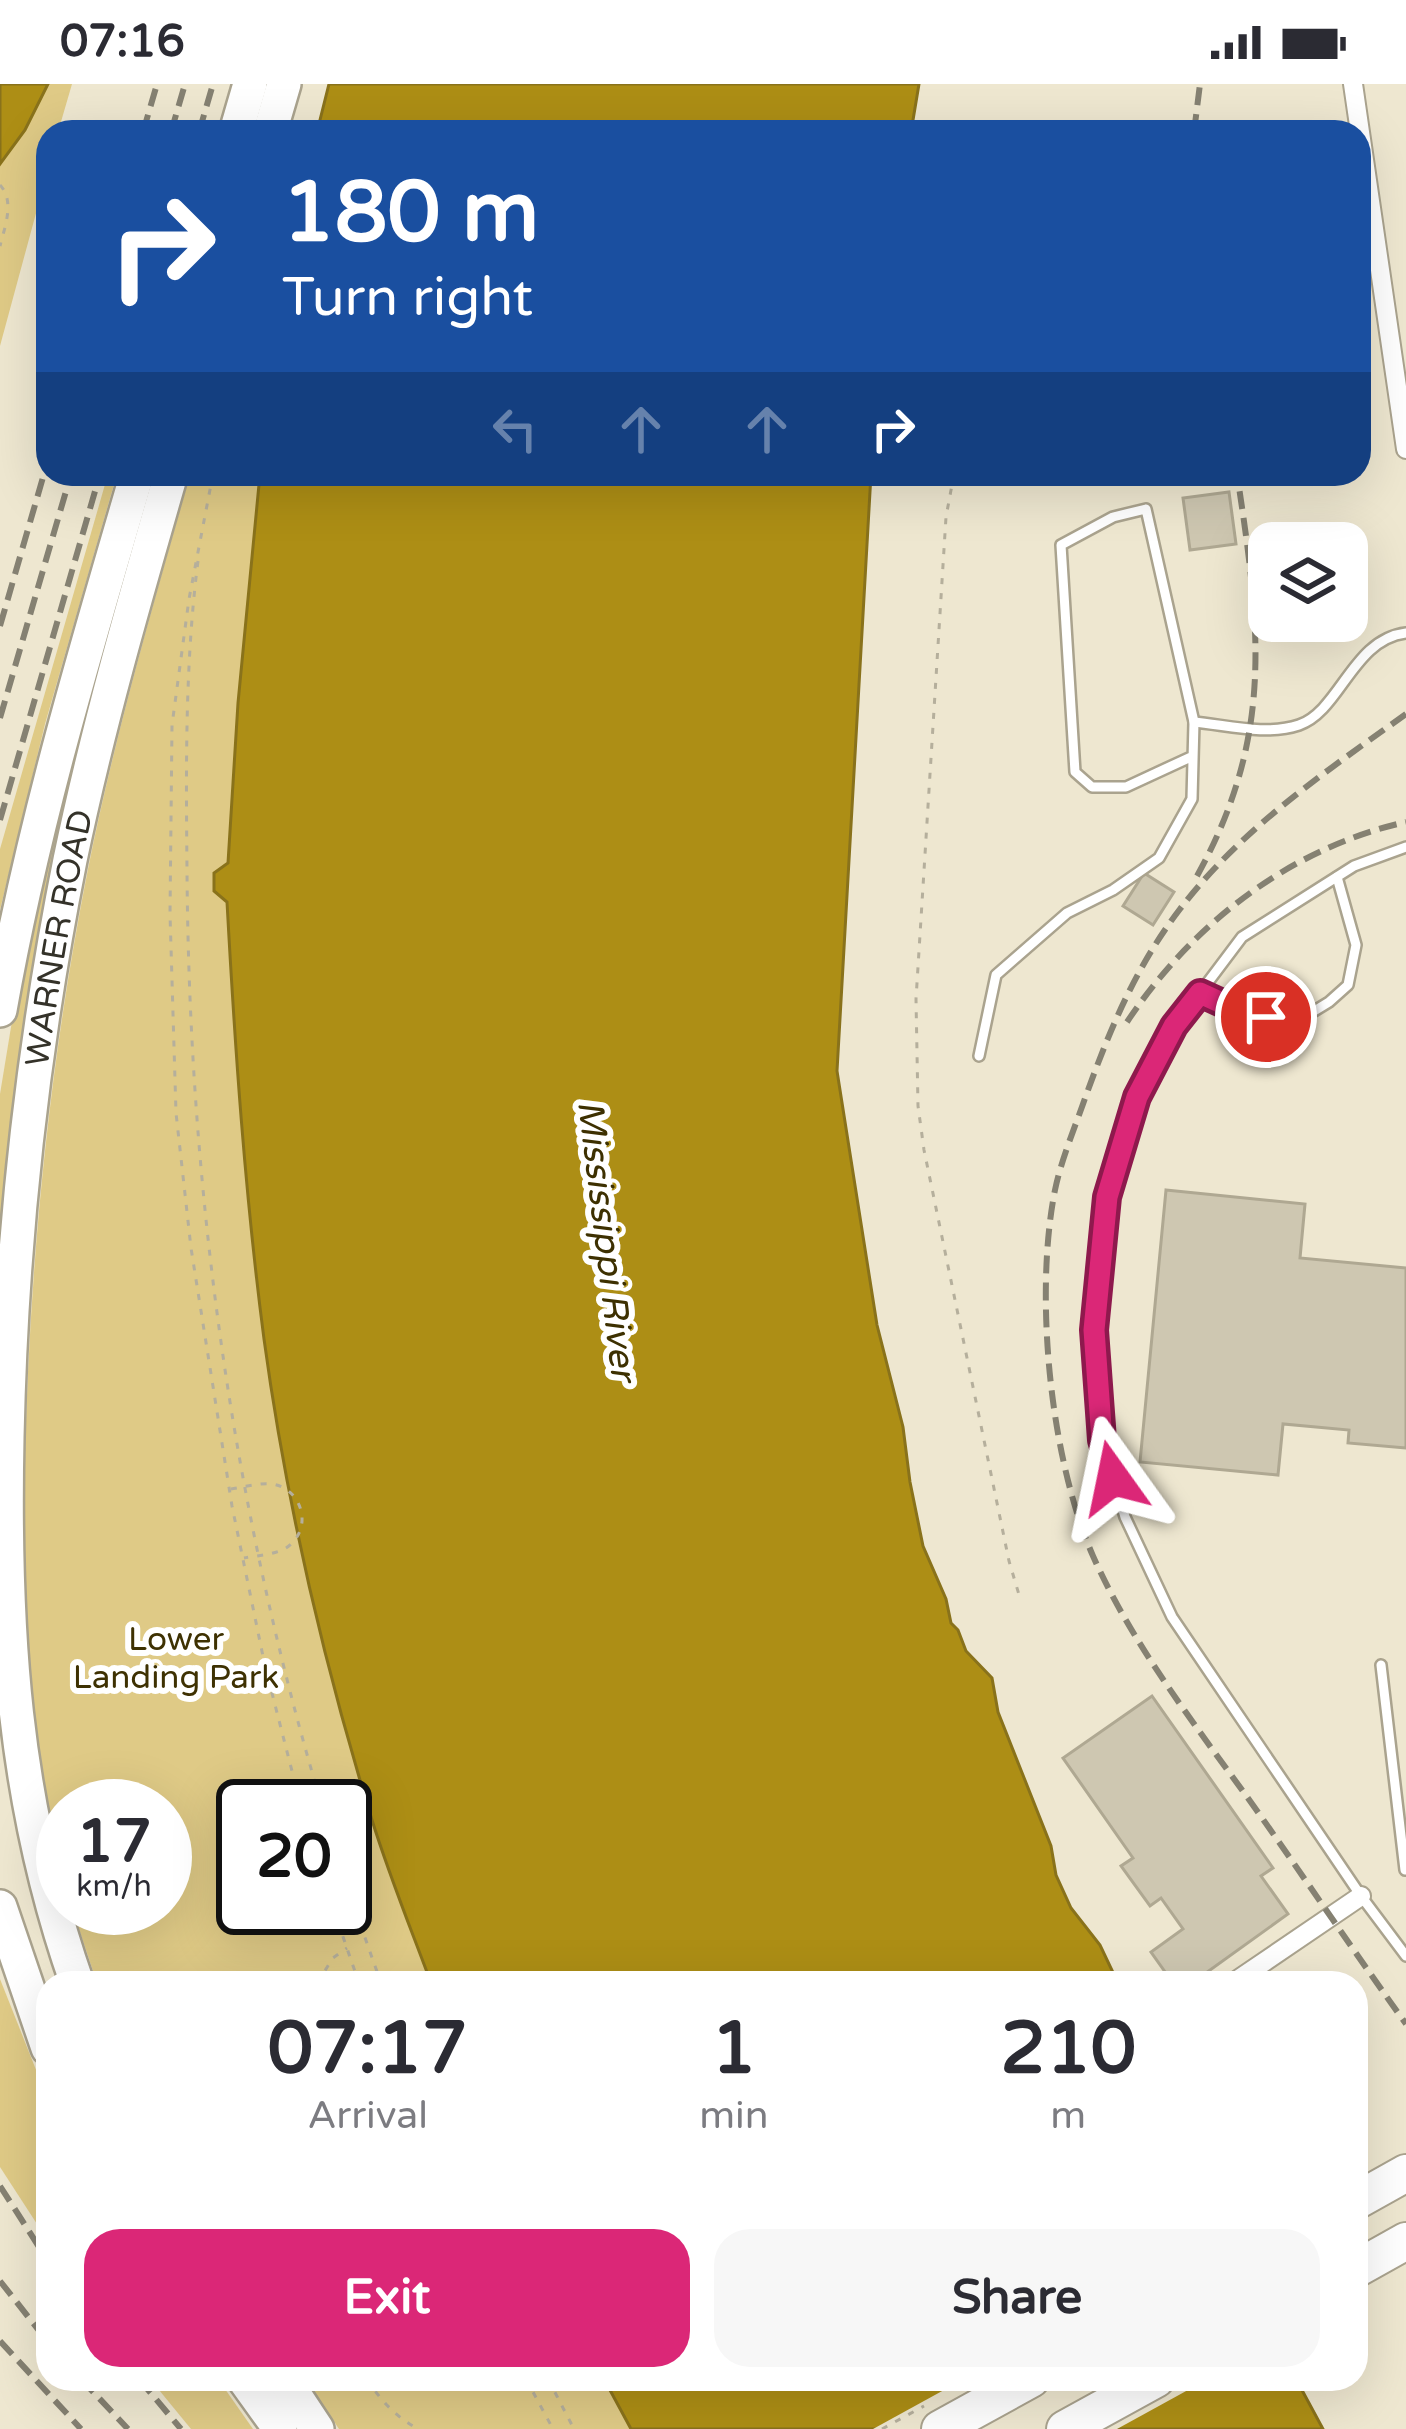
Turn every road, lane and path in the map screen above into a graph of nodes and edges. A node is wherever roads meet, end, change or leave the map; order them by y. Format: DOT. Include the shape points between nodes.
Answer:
graph roads {
  1 [pos="250,84"];
  2 [pos="284,84"];
  3 [pos="1353,84"];
  4 [pos="240,120"];
  5 [pos="274,120"];
  6 [pos="1358,120"];
  7 [pos="0,185"];
  8 [pos="1371,208"];
  9 [pos="0,246"];
  10 [pos="1406,449"];
  11 [pos="134,486"];
  12 [pos="168,486"];
  13 [pos="211,486"];
  14 [pos="952,486"];
  15 [pos="203,524"];
  16 [pos="1406,633"];
  17 [pos="1193,722"];
  18 [pos="1193,756"];
  19 [pos="1406,848"];
  20 [pos="1337,877"];
  21 [pos="1200,993"];
  22 [pos="0,1010"];
  23 [pos="979,1056"];
  24 [pos="246,1487"];
  25 [pos="230,1490"];
  26 [pos="258,1555"];
  27 [pos="242,1558"];
  28 [pos="1021,1598"];
  29 [pos="1382,1665"];
  30 [pos="294,1779"];
  31 [pos="314,1779"];
  32 [pos="1405,1870"];
  33 [pos="1361,1896"];
  34 [pos="0,1907"];
  35 [pos="342,1935"];
  36 [pos="364,1935"];
  37 [pos="347,1948"];
  38 [pos="1406,1956"];
  39 [pos="73,1971"];
  40 [pos="325,1971"];
  41 [pos="355,1971"];
  42 [pos="376,1971"];
  43 [pos="1251,1971"];
  44 [pos="36,2013"];
  45 [pos="1406,2173"];
  46 [pos="1368,2194"];
  47 [pos="1406,2241"];
  48 [pos="1368,2262"];
  49 [pos="253,2391"];
  50 [pos="292,2391"];
  51 [pos="375,2391"];
  52 [pos="532,2391"];
  53 [pos="554,2391"];
  54 [pos="1009,2391"];
  55 [pos="1134,2391"];
  56 [pos="280,2429"];
  57 [pos="317,2429"];
  58 [pos="418,2429"];
  59 [pos="553,2429"];
  60 [pos="574,2429"];
  61 [pos="940,2429"];
  62 [pos="1065,2429"];
  1 -- 4 [label="highway"];
  2 -- 5 [label="highway"];
  3 -- 6 [label="street"];
  7 -- 9 [label="path" via="8,204"];
  8 -- 10 [label="street"];
  11 -- 22 [label="highway, WARNER ROAD" via="55,759"];
  12 -- 39 [label="highway, WARNER ROAD" via="70,862 33,1088 12,1299 6,1535 14,1709 31,1821"];
  13 -- 15 [label="path"];
  14 -- 28 [label="path" via="916,999 918,1106"];
  15 -- 24 [label="path" via="188,692 190,1026 211,1264"];
  15 -- 25 [label="path" via="172,725 171,1025 184,1200"];
  16 -- 17 [label="lane" via="1372,650 1297,726"];
  17 -- 18 [label="lane"];
  17 -- 18 [label="lane" via="1146,509 1061,545 1075,772 1092,787 1126,787"];
  18 -- 23 [label="lane" via="1192,799 1160,858 1067,913 996,975"];
  19 -- 20 [label="lane"];
  20 -- 21 [label="lane" via="1242,937"];
  20 -- 21 [label="lane" via="1356,945 1348,985 1329,1002 1311,1013 1250,1016"];
  21 -- 33 [label="lane" via="1137,1097 1107,1197 1094,1330 1102,1440 1125,1517 1172,1617"];
  24 -- 25 [label="path"];
  24 -- 26 [label="path"];
  24 -- 26 [label="path" via="285,1488 302,1512 295,1540"];
  25 -- 27 [label="path"];
  26 -- 27 [label="path"];
  26 -- 31 [label="path"];
  27 -- 30 [label="path"];
  29 -- 32 [label="lane"];
  33 -- 38 [label="lane"];
  33 -- 43 [label="street"];
  34 -- 44 [label="highway"];
  35 -- 37 [label="path"];
  36 -- 42 [label="path"];
  37 -- 40 [label="path"];
  37 -- 41 [label="path"];
  45 -- 46 [label="highway"];
  47 -- 48 [label="highway"];
  49 -- 56 [label="highway"];
  50 -- 57 [label="highway"];
  51 -- 58 [label="path"];
  52 -- 59 [label="path"];
  53 -- 60 [label="path"];
  54 -- 61 [label="highway"];
  55 -- 62 [label="highway"];
}
